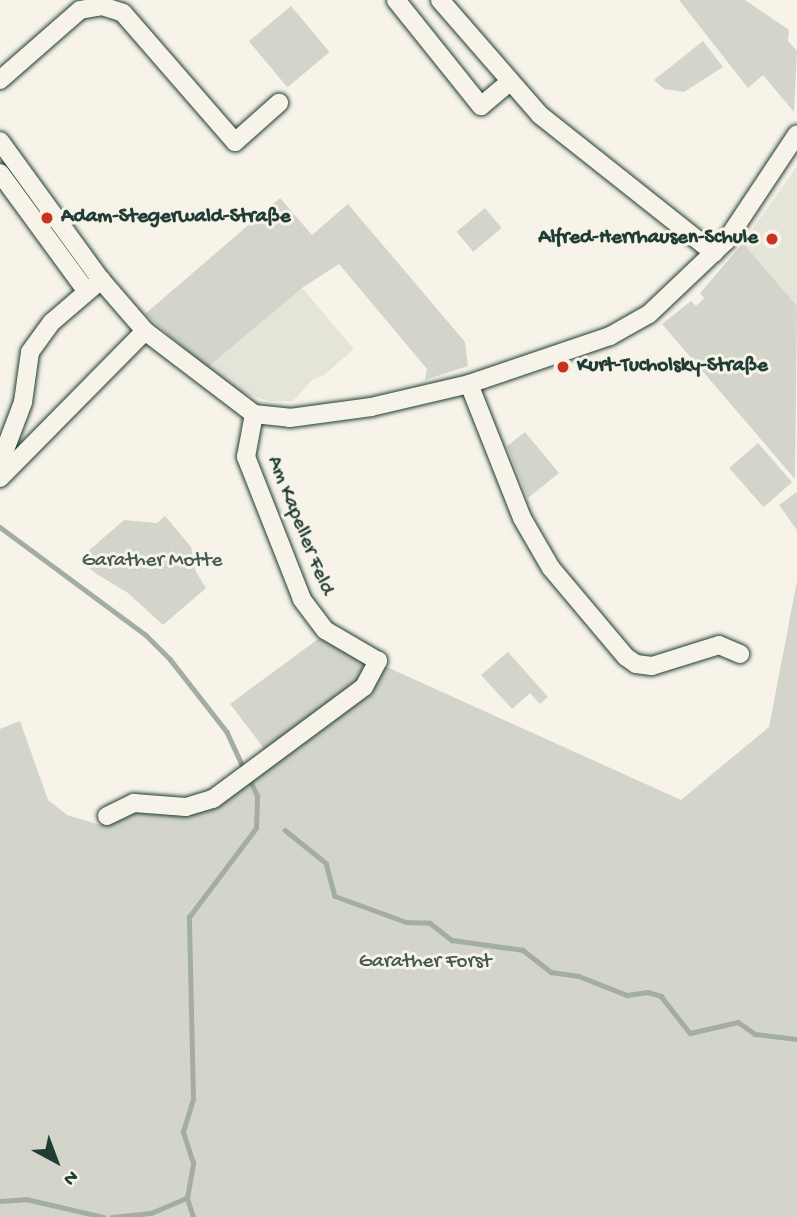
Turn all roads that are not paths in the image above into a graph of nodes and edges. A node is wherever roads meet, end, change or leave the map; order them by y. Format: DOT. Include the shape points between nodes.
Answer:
graph roads {
  1 [pos="396,0"];
  2 [pos="440,0"];
  3 [pos="0,80"];
  4 [pos="508,83"];
  5 [pos="279,103"];
  6 [pos="797,134"];
  7 [pos="0,141"];
  8 [pos="0,173"];
  9 [pos="714,253"];
  10 [pos="93,284"];
  11 [pos="145,331"];
  12 [pos="469,384"];
  13 [pos="254,414"];
  14 [pos="0,463"];
  15 [pos="0,478"];
  16 [pos="740,654"];
  17 [pos="107,816"];
  1 -- 4 [label="street" via="481,106"];
  2 -- 4 [label="street"];
  3 -- 5 [label="street" via="80,10 102,6 123,13 235,142"];
  4 -- 9 [label="street" via="540,114"];
  6 -- 9 [label="street"];
  7 -- 10 [label="street"];
  8 -- 10 [label="street"];
  9 -- 12 [label="street" via="660,307 610,336"];
  10 -- 11 [label="street"];
  10 -- 14 [label="street" via="52,322 30,352 23,402"];
  11 -- 13 [label="street"];
  11 -- 15 [label="street"];
  12 -- 13 [label="street" via="323,416"];
  12 -- 16 [label="street" via="522,518 551,568 626,657 652,666 719,645"];
  13 -- 17 [label="street, Am Kapeller Feld" via="246,457 302,599 325,629 378,661 364,687 241,781 198,806 134,803"];
}
